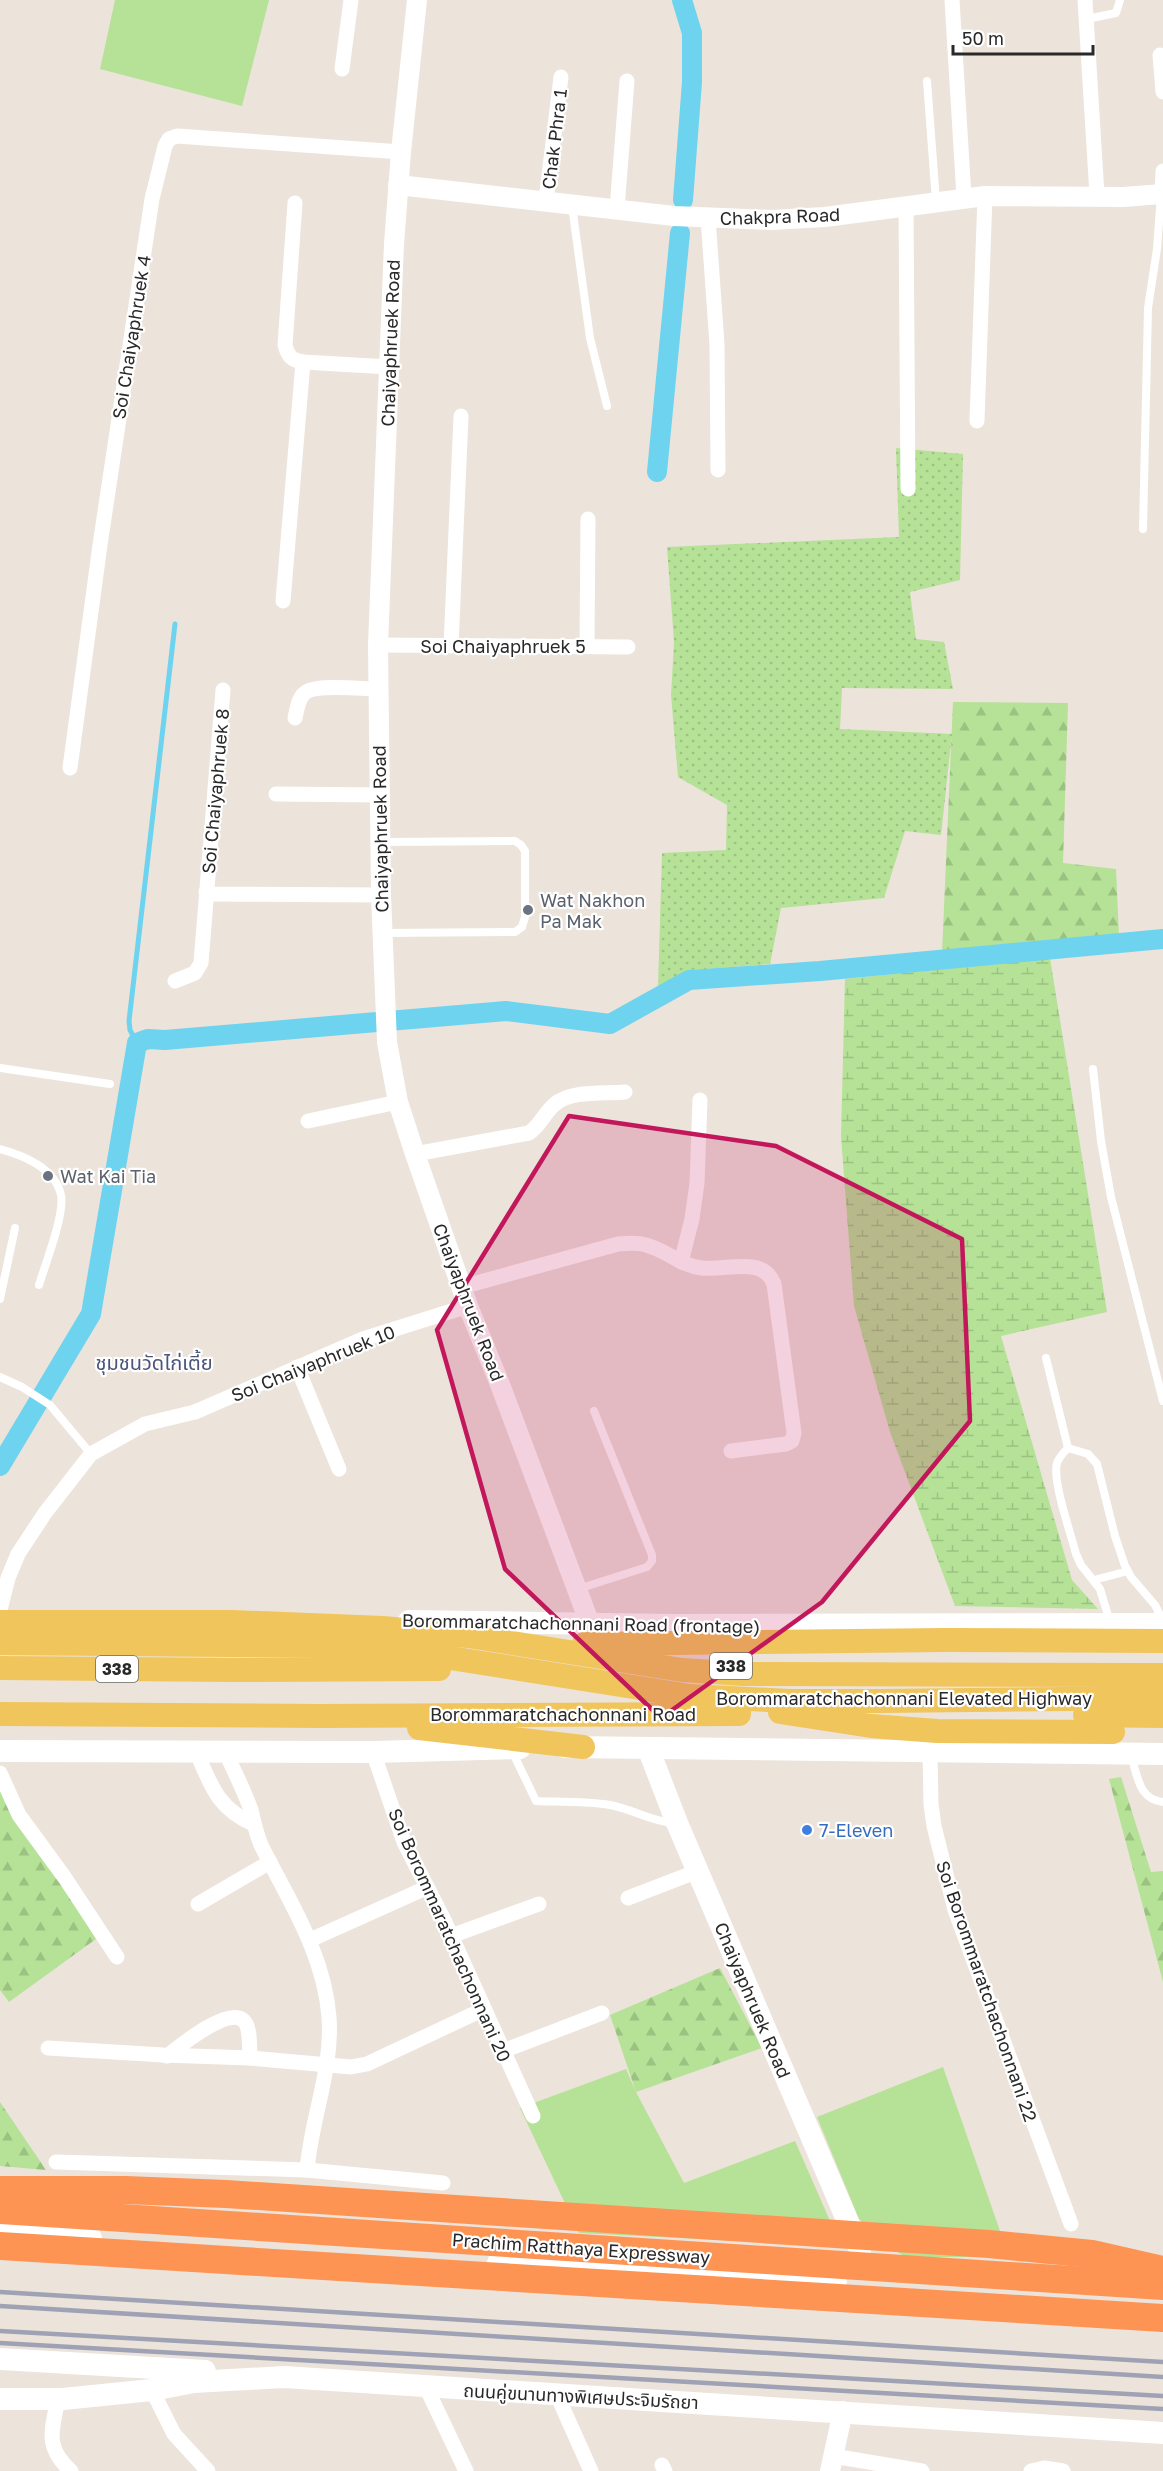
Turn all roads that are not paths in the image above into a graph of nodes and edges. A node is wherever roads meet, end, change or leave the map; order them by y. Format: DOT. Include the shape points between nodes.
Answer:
graph roads {
  1 [pos="351,0"];
  2 [pos="417,0"];
  3 [pos="952,0"];
  4 [pos="1085,0"];
  5 [pos="1120,0"];
  6 [pos="1087,19"];
  7 [pos="1160,55"];
  8 [pos="342,69"];
  9 [pos="561,77"];
  10 [pos="627,81"];
  11 [pos="927,81"];
  12 [pos="1163,92"];
  13 [pos="400,152"];
  14 [pos="1163,171"];
  15 [pos="398,185"];
  16 [pos="1162,194"];
  17 [pos="1097,195"];
  18 [pos="985,196"];
  19 [pos="964,197"];
  20 [pos="546,200"];
  21 [pos="936,201"];
  22 [pos="295,203"];
  23 [pos="572,203"];
  24 [pos="906,207"];
  25 [pos="617,209"];
  26 [pos="708,218"];
  27 [pos="303,362"];
  28 [pos="389,367"];
  29 [pos="607,406"];
  30 [pos="461,416"];
  31 [pos="976,421"];
  32 [pos="718,470"];
  33 [pos="908,489"];
  34 [pos="588,519"];
  35 [pos="1143,529"];
  36 [pos="283,601"];
  37 [pos="378,645"];
  38 [pos="451,646"];
  39 [pos="587,646"];
  40 [pos="628,647"];
  41 [pos="377,689"];
  42 [pos="223,690"];
  43 [pos="295,718"];
  44 [pos="70,768"];
  45 [pos="276,794"];
  46 [pos="379,795"];
  47 [pos="380,842"];
  48 [pos="206,892"];
  49 [pos="381,895"];
  50 [pos="382,933"];
  51 [pos="175,981"];
  52 [pos="0,1068"];
  53 [pos="1093,1069"];
  54 [pos="110,1084"];
  55 [pos="625,1092"];
  56 [pos="700,1100"];
  57 [pos="398,1102"];
  58 [pos="308,1121"];
  59 [pos="0,1149"];
  60 [pos="415,1154"];
  61 [pos="15,1228"];
  62 [pos="681,1262"];
  63 [pos="39,1286"];
  64 [pos="465,1296"];
  65 [pos="0,1299"];
  66 [pos="1046,1358"];
  67 [pos="297,1366"];
  68 [pos="0,1377"];
  69 [pos="1163,1401"];
  70 [pos="594,1410"];
  71 [pos="1068,1448"];
  72 [pos="731,1451"];
  73 [pos="91,1454"];
  74 [pos="339,1469"];
  75 [pos="1128,1571"];
  76 [pos="1094,1580"];
  77 [pos="577,1590"];
  78 [pos="0,1611"];
  79 [pos="412,1621"];
  80 [pos="1163,1622"];
  81 [pos="0,1623"];
  82 [pos="590,1624"];
  83 [pos="1110,1624"];
  84 [pos="1163,1641"];
  85 [pos="0,1643"];
  86 [pos="527,1644"];
  87 [pos="1163,1663"];
  88 [pos="0,1668"];
  89 [pos="300,1670"];
  90 [pos="1163,1676"];
  91 [pos="690,1696"];
  92 [pos="1163,1698"];
  93 [pos="0,1713"];
  94 [pos="320,1716"];
  95 [pos="1163,1716"];
  96 [pos="1163,1732"];
  97 [pos="583,1747"];
  98 [pos="511,1748"];
  99 [pos="648,1748"];
  100 [pos="0,1751"];
  101 [pos="196,1751"];
  102 [pos="225,1751"];
  103 [pos="373,1752"];
  104 [pos="930,1752"];
  105 [pos="1131,1754"];
  106 [pos="1163,1754"];
  107 [pos="0,1773"];
  108 [pos="1163,1802"];
  109 [pos="677,1823"];
  110 [pos="253,1824"];
  111 [pos="270,1862"];
  112 [pos="698,1870"];
  113 [pos="426,1888"];
  114 [pos="628,1898"];
  115 [pos="198,1904"];
  116 [pos="539,1904"];
  117 [pos="451,1936"];
  118 [pos="310,1940"];
  119 [pos="117,1957"];
  120 [pos="484,2009"];
  121 [pos="602,2013"];
  122 [pos="48,2048"];
  123 [pos="503,2051"];
  124 [pos="167,2056"];
  125 [pos="250,2058"];
  126 [pos="326,2066"];
  127 [pos="533,2116"];
  128 [pos="56,2162"];
  129 [pos="307,2170"];
  130 [pos="443,2183"];
  131 [pos="0,2190"];
  132 [pos="0,2197"];
  133 [pos="0,2209"];
  134 [pos="1071,2224"];
  135 [pos="0,2230"];
  136 [pos="149,2231"];
  137 [pos="0,2246"];
  138 [pos="860,2250"];
  139 [pos="890,2265"];
  140 [pos="1163,2268"];
  141 [pos="836,2276"];
  142 [pos="1163,2286"];
  143 [pos="1163,2318"];
  144 [pos="0,2359"];
  145 [pos="0,2373"];
  146 [pos="284,2377"];
  147 [pos="194,2382"];
  148 [pos="426,2387"];
  149 [pos="152,2390"];
  150 [pos="557,2395"];
  151 [pos="0,2399"];
  152 [pos="58,2399"];
  153 [pos="843,2411"];
  154 [pos="1163,2433"];
  155 [pos="832,2463"];
  156 [pos="71,2471"];
  157 [pos="208,2471"];
  158 [pos="466,2471"];
  159 [pos="591,2471"];
  160 [pos="922,2471"];
  161 [pos="1031,2471"];
  162 [pos="1063,2471"];
  1 -- 8 [label="street"];
  2 -- 13 [label="street, Chaiyaphruek Road"];
  3 -- 19 [label="street"];
  4 -- 6 [label="street"];
  5 -- 6 [label="lane" via="1116,13"];
  6 -- 17 [label="street"];
  7 -- 12 [label="street"];
  9 -- 20 [label="street, Chak Phra 1"];
  10 -- 25 [label="street"];
  11 -- 21 [label="lane"];
  13 -- 15 [label="street, Chaiyaphruek Road"];
  13 -- 44 [label="street, Soi Chaiyaphruek 4" via="177,136 165,146 152,199"];
  14 -- 16 [label="street"];
  15 -- 20 [label="street, Chakpra Road"];
  15 -- 28 [label="street, Chaiyaphruek Road"];
  16 -- 17 [label="street, Chakpra Road"];
  16 -- 35 [label="lane" via="1148,308"];
  17 -- 18 [label="street, Chakpra Road"];
  18 -- 19 [label="street, Chakpra Road"];
  18 -- 31 [label="street"];
  19 -- 21 [label="street, Chakpra Road"];
  20 -- 23 [label="street, Chakpra Road"];
  21 -- 24 [label="street, Chakpra Road"];
  22 -- 27 [label="street" via="285,345 288,356"];
  23 -- 25 [label="street, Chakpra Road"];
  23 -- 29 [label="lane" via="590,338"];
  24 -- 26 [label="street, Chakpra Road" via="772,220"];
  24 -- 33 [label="street"];
  25 -- 26 [label="street, Chakpra Road"];
  26 -- 32 [label="street" via="717,344"];
  27 -- 28 [label="street"];
  27 -- 36 [label="street"];
  28 -- 37 [label="street, Chaiyaphruek Road"];
  30 -- 38 [label="street"];
  34 -- 39 [label="street"];
  37 -- 38 [label="street, Soi Chaiyaphruek 5"];
  37 -- 41 [label="street, Chaiyaphruek Road"];
  38 -- 39 [label="street, Soi Chaiyaphruek 5"];
  39 -- 40 [label="street, Soi Chaiyaphruek 5"];
  41 -- 43 [label="street" via="320,688 306,692 300,698"];
  41 -- 46 [label="street, Chaiyaphruek Road"];
  42 -- 48 [label="street, Soi Chaiyaphruek 8"];
  45 -- 46 [label="street"];
  46 -- 47 [label="street, Chaiyaphruek Road"];
  47 -- 49 [label="street, Chaiyaphruek Road"];
  47 -- 50 [label="lane" via="515,841 525,851 525,918 515,933"];
  48 -- 49 [label="street, Soi Chaiyaphruek 8"];
  48 -- 51 [label="street, Soi Chaiyaphruek 8" via="201,963 195,973"];
  49 -- 50 [label="street, Chaiyaphruek Road"];
  50 -- 57 [label="street, Chaiyaphruek Road" via="387,1042"];
  52 -- 54 [label="lane"];
  53 -- 69 [label="lane" via="1111,1197"];
  55 -- 60 [label="street" via="569,1097 556,1103 529,1133"];
  56 -- 62 [label="street" via="698,1183"];
  57 -- 58 [label="street"];
  57 -- 60 [label="street, Chaiyaphruek Road"];
  59 -- 63 [label="lane" via="38,1164 54,1179 61,1195 59,1218"];
  60 -- 64 [label="street, Chaiyaphruek Road"];
  61 -- 65 [label="lane"];
  62 -- 64 [label="street, Soi Chaiyaphruek 10" via="647,1245 618,1244"];
  62 -- 72 [label="street, Soi Chaiyaphruek 10" via="704,1269 757,1268 770,1275 774,1284 792,1441"];
  64 -- 67 [label="street, Soi Chaiyaphruek 10"];
  64 -- 77 [label="street, Chaiyaphruek Road"];
  66 -- 71 [label="lane"];
  67 -- 73 [label="street, Soi Chaiyaphruek 10" via="195,1412 145,1424"];
  67 -- 74 [label="street"];
  68 -- 73 [label="lane" via="50,1405"];
  70 -- 77 [label="lane" via="652,1561 647,1567"];
  71 -- 75 [label="lane" via="1088,1454 1097,1464"];
  71 -- 76 [label="lane" via="1058,1462 1058,1486 1076,1554"];
  73 -- 78 [label="street" via="18,1554"];
  75 -- 76 [label="lane"];
  75 -- 80 [label="lane" via="1155,1605"];
  76 -- 83 [label="lane"];
  77 -- 82 [label="street, Chaiyaphruek Road"];
  78 -- 79 [label="main road, Borommaratchachonnani Road (frontage)"];
  79 -- 82 [label="main road, Borommaratchachonnani Road (frontage)"];
  79 -- 89 [label="main road"];
  80 -- 83 [label="main road, Borommaratchachonnani Road (frontage)"];
  81 -- 86 [label="main road, Borommaratchachonnani Elevated Highway" via="328,1624"];
  82 -- 83 [label="main road, Borommaratchachonnani Road (frontage)"];
  84 -- 86 [label="main road"];
  85 -- 91 [label="main road, Borommaratchachonnani Elevated Highway" via="376,1649 486,1662"];
  86 -- 90 [label="main road, Borommaratchachonnani Elevated Highway" via="682,1670 744,1674"];
  87 -- 89 [label="main road, 338"];
  88 -- 89 [label="main road, 338"];
  91 -- 92 [label="main road, Borommaratchachonnani Elevated Highway" via="789,1701"];
  91 -- 96 [label="main road" via="871,1726 938,1731"];
  93 -- 94 [label="main road, Borommaratchachonnani Road"];
  94 -- 95 [label="main road, Borommaratchachonnani Road"];
  94 -- 97 [label="main road"];
  97 -- 98 [label="main road"];
  97 -- 99 [label="main road"];
  98 -- 103 [label="main road"];
  98 -- 109 [label="lane" via="536,1801 608,1805 653,1820"];
  99 -- 104 [label="main road"];
  99 -- 109 [label="main road, Chaiyaphruek Road"];
  100 -- 101 [label="main road"];
  101 -- 102 [label="main road"];
  101 -- 110 [label="street" via="217,1797 230,1811"];
  102 -- 103 [label="main road"];
  102 -- 110 [label="street"];
  103 -- 113 [label="street, Soi Borommaratchachonnani 20" via="404,1842"];
  104 -- 105 [label="main road"];
  104 -- 134 [label="street, Soi Borommaratchachonnani 22" via="934,1826 955,1910"];
  105 -- 106 [label="main road"];
  105 -- 108 [label="lane" via="1144,1794"];
  107 -- 119 [label="street" via="19,1815"];
  109 -- 112 [label="main road, Chaiyaphruek Road"];
  110 -- 111 [label="street"];
  111 -- 115 [label="street"];
  111 -- 118 [label="street"];
  112 -- 114 [label="street"];
  112 -- 138 [label="main road, Chaiyaphruek Road"];
  113 -- 117 [label="street, Soi Borommaratchachonnani 20"];
  113 -- 118 [label="street"];
  116 -- 117 [label="street"];
  117 -- 120 [label="street, Soi Borommaratchachonnani 20"];
  118 -- 126 [label="street" via="323,1980 329,2017"];
  120 -- 123 [label="street, Soi Borommaratchachonnani 20"];
  120 -- 126 [label="street" via="367,2064"];
  121 -- 123 [label="street"];
  122 -- 124 [label="street"];
  123 -- 127 [label="street, Soi Borommaratchachonnani 20"];
  124 -- 125 [label="street"];
  124 -- 125 [label="street" via="202,2030 234,2017 247,2023"];
  125 -- 126 [label="street"];
  126 -- 129 [label="street"];
  128 -- 129 [label="street"];
  129 -- 130 [label="street"];
  131 -- 140 [label="highway" via="226,2194 965,2242 1092,2254"];
  132 -- 136 [label="main road"];
  133 -- 136 [label="main road"];
  133 -- 142 [label="highway, Prachim Ratthaya Expressway"];
  135 -- 141 [label="main road" via="148,2243"];
  136 -- 141 [label="main road" via="796,2266"];
  137 -- 143 [label="highway, Prachim Ratthaya Expressway"];
  138 -- 139 [label="main road" via="877,2253"];
  138 -- 141 [label="main road" via="845,2257"];
  139 -- 140 [label="main road" via="1066,2273"];
  139 -- 141 [label="main road" via="890,2292 868,2307 843,2298"];
  144 -- 146 [label="main road"];
  145 -- 147 [label="main road"];
  146 -- 147 [label="main road, ถนนคู่ขนานทางพิเศษประจิมรัถยา"];
  146 -- 148 [label="main road, ถนนคู่ขนานทางพิเศษประจิมรัถยา"];
  147 -- 149 [label="main road, ถนนคู่ขนานทางพิเศษประจิมรัถยา"];
  148 -- 150 [label="main road, ถนนคู่ขนานทางพิเศษประจิมรัถยา"];
  148 -- 158 [label="street"];
  149 -- 152 [label="main road, ถนนคู่ขนานทางพิเศษประจิมรัถยา"];
  149 -- 157 [label="street" via="174,2434"];
  150 -- 153 [label="main road, ถนนคู่ขนานทางพิเศษประจิมรัถยา"];
  150 -- 159 [label="street"];
  151 -- 152 [label="main road, ถนนคู่ขนานทางพิเศษประจิมรัถยา"];
  152 -- 156 [label="street" via="51,2443 60,2462"];
  153 -- 154 [label="main road, ถนนคู่ขนานทางพิเศษประจิมรัถยา"];
  153 -- 155 [label="street"];
  155 -- 160 [label="street"];
  161 -- 162 [label="street"];
}
